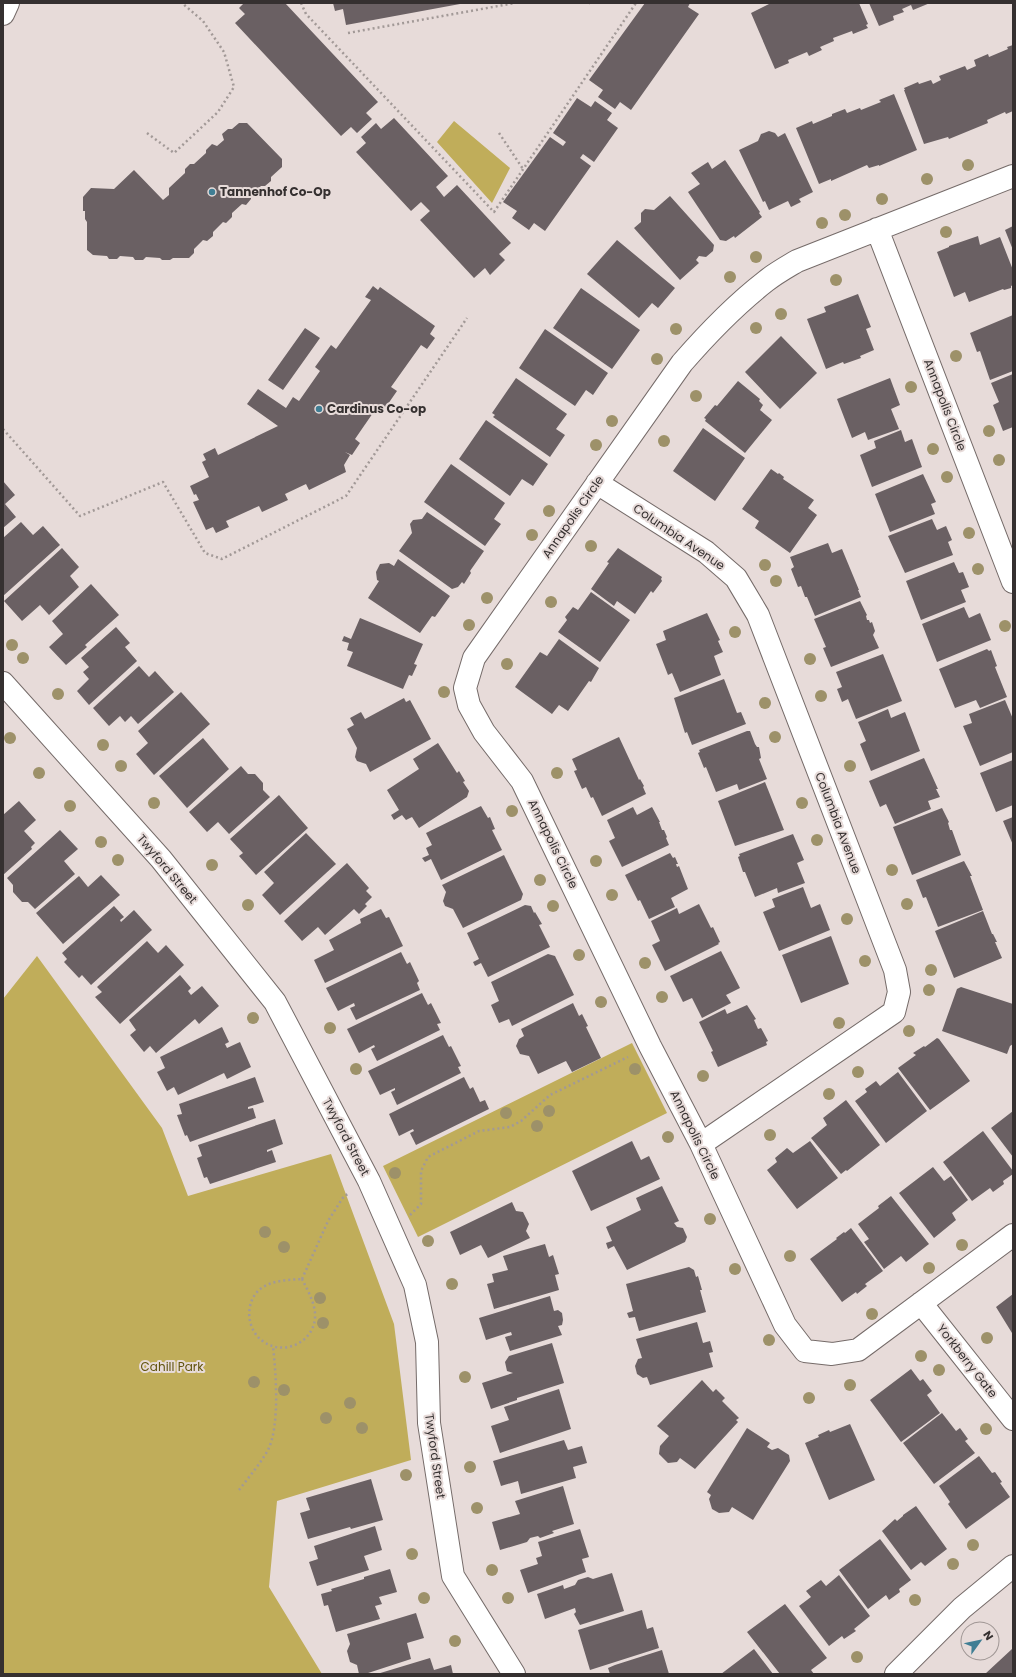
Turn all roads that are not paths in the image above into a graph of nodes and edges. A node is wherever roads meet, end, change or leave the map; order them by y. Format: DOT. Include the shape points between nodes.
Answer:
graph roads {
  1 [pos="8,3"];
  2 [pos="3,14"];
  3 [pos="1013,176"];
  4 [pos="877,229"];
  5 [pos="597,483"];
  6 [pos="1013,582"];
  7 [pos="3,683"];
  8 [pos="701,1144"];
  9 [pos="1013,1235"];
  10 [pos="921,1303"];
  11 [pos="1013,1419"];
  12 [pos="1013,1566"];
  13 [pos="514,1674"];
  14 [pos="896,1674"];
  1 -- 2 [label="street"];
  3 -- 4 [label="street, Annapolis Circle"];
  4 -- 5 [label="street, Annapolis Circle" via="797,261 767,280 728,313 682,363"];
  4 -- 6 [label="street, Annapolis Circle"];
  5 -- 8 [label="street, Annapolis Circle" via="474,658 465,688 469,705 484,732 522,781 650,1046"];
  5 -- 8 [label="street, Columbia Avenue" via="706,552 740,584 764,630 895,970 899,992 894,1012"];
  7 -- 13 [label="street, Twyford Street" via="161,859 275,1002 369,1181 415,1285 427,1342 429,1423 453,1576"];
  8 -- 10 [label="street, Annapolis Circle" via="785,1325 805,1351 832,1354 858,1350"];
  9 -- 10 [label="street, Annapolis Circle"];
  10 -- 11 [label="street, Yorkberry Gate"];
  12 -- 14 [label="street" via="962,1608"];
}
